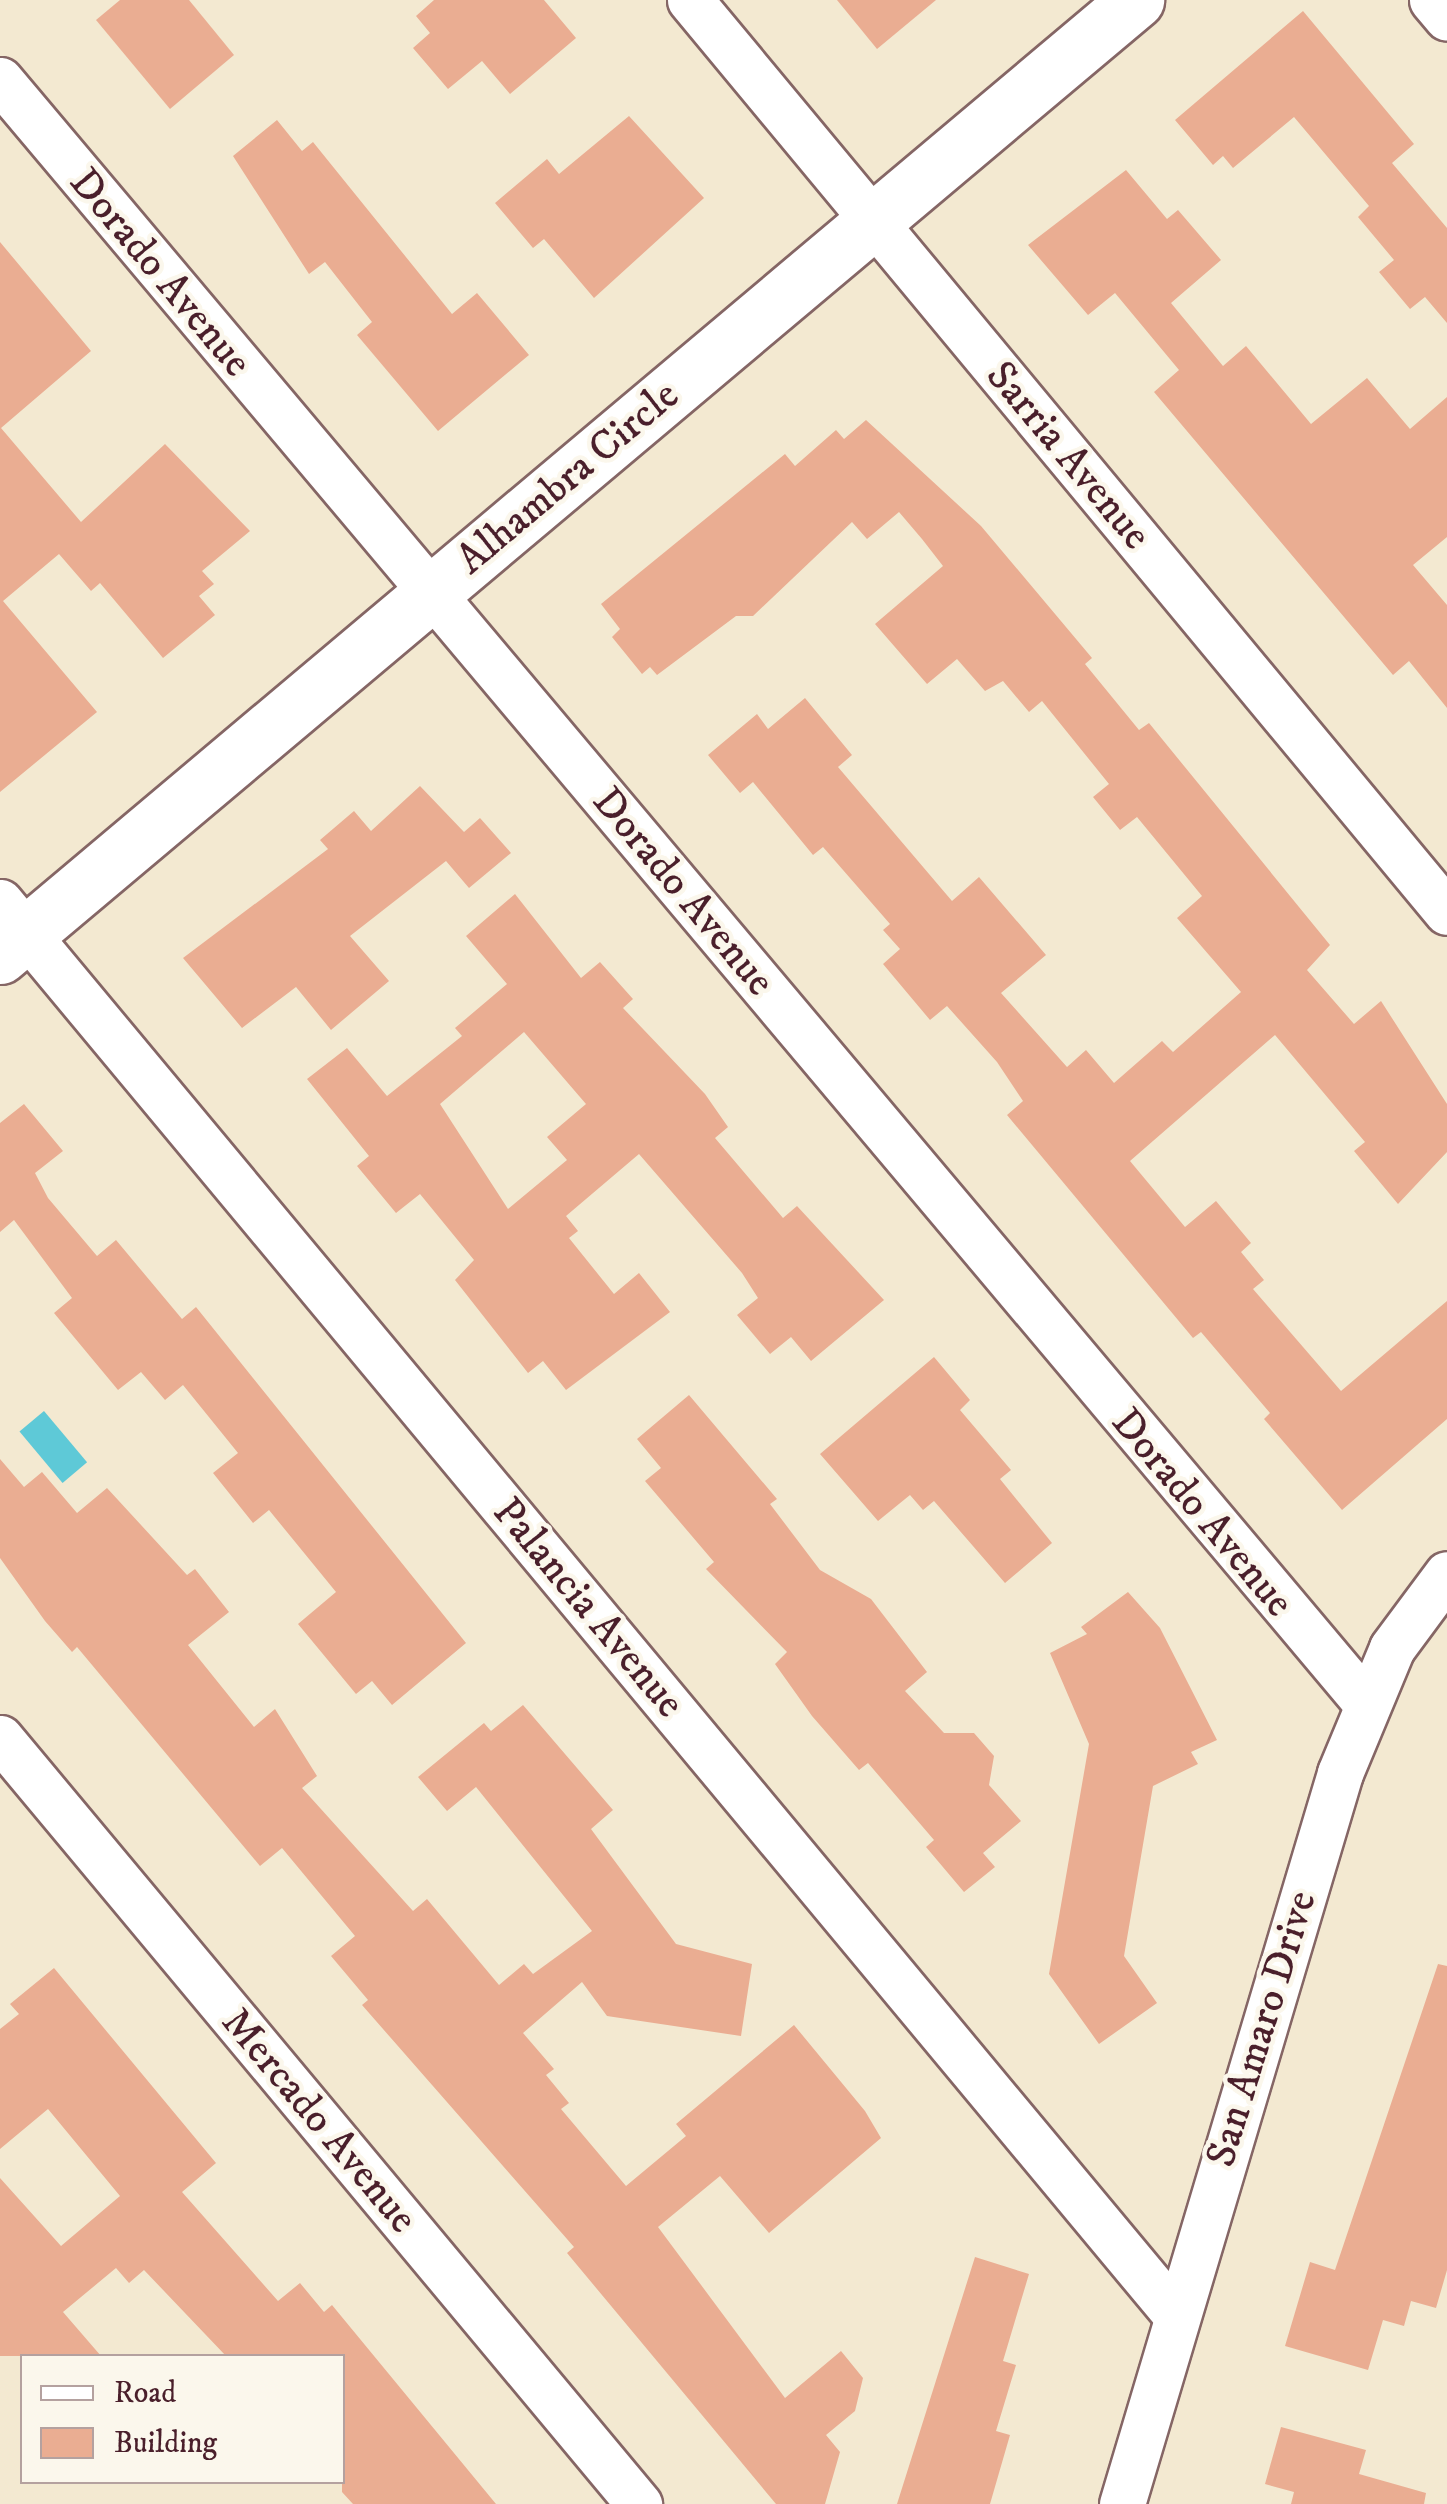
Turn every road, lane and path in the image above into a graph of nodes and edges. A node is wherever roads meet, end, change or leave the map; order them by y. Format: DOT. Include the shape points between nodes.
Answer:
graph roads {
  1 [pos="690,0"];
  2 [pos="1136,0"];
  3 [pos="1432,0"];
  4 [pos="1447,18"];
  5 [pos="0,80"];
  6 [pos="874,221"];
  7 [pos="430,594"];
  8 [pos="1447,912"];
  9 [pos="9,930"];
  10 [pos="1447,1574"];
  11 [pos="1366,1703"];
  12 [pos="0,1738"];
  13 [pos="1176,2315"];
  14 [pos="639,2504"];
  15 [pos="1122,2504"];
  1 -- 6 [label="street, Sarria Avenue"];
  2 -- 6 [label="street, Alhambra Circle"];
  3 -- 4 [label="street"];
  5 -- 7 [label="street, Dorado Avenue"];
  6 -- 7 [label="street, Alhambra Circle"];
  6 -- 8 [label="street, Sarria Avenue"];
  7 -- 9 [label="street, Alhambra Circle"];
  7 -- 11 [label="street, Dorado Avenue"];
  9 -- 13 [label="street, Palancia Avenue"];
  10 -- 11 [label="street, San Amaro Drive" via="1410,1619"];
  11 -- 13 [label="street, San Amaro Drive"];
  12 -- 14 [label="street, Mercado Avenue"];
  13 -- 15 [label="street, San Amaro Drive"];
}
